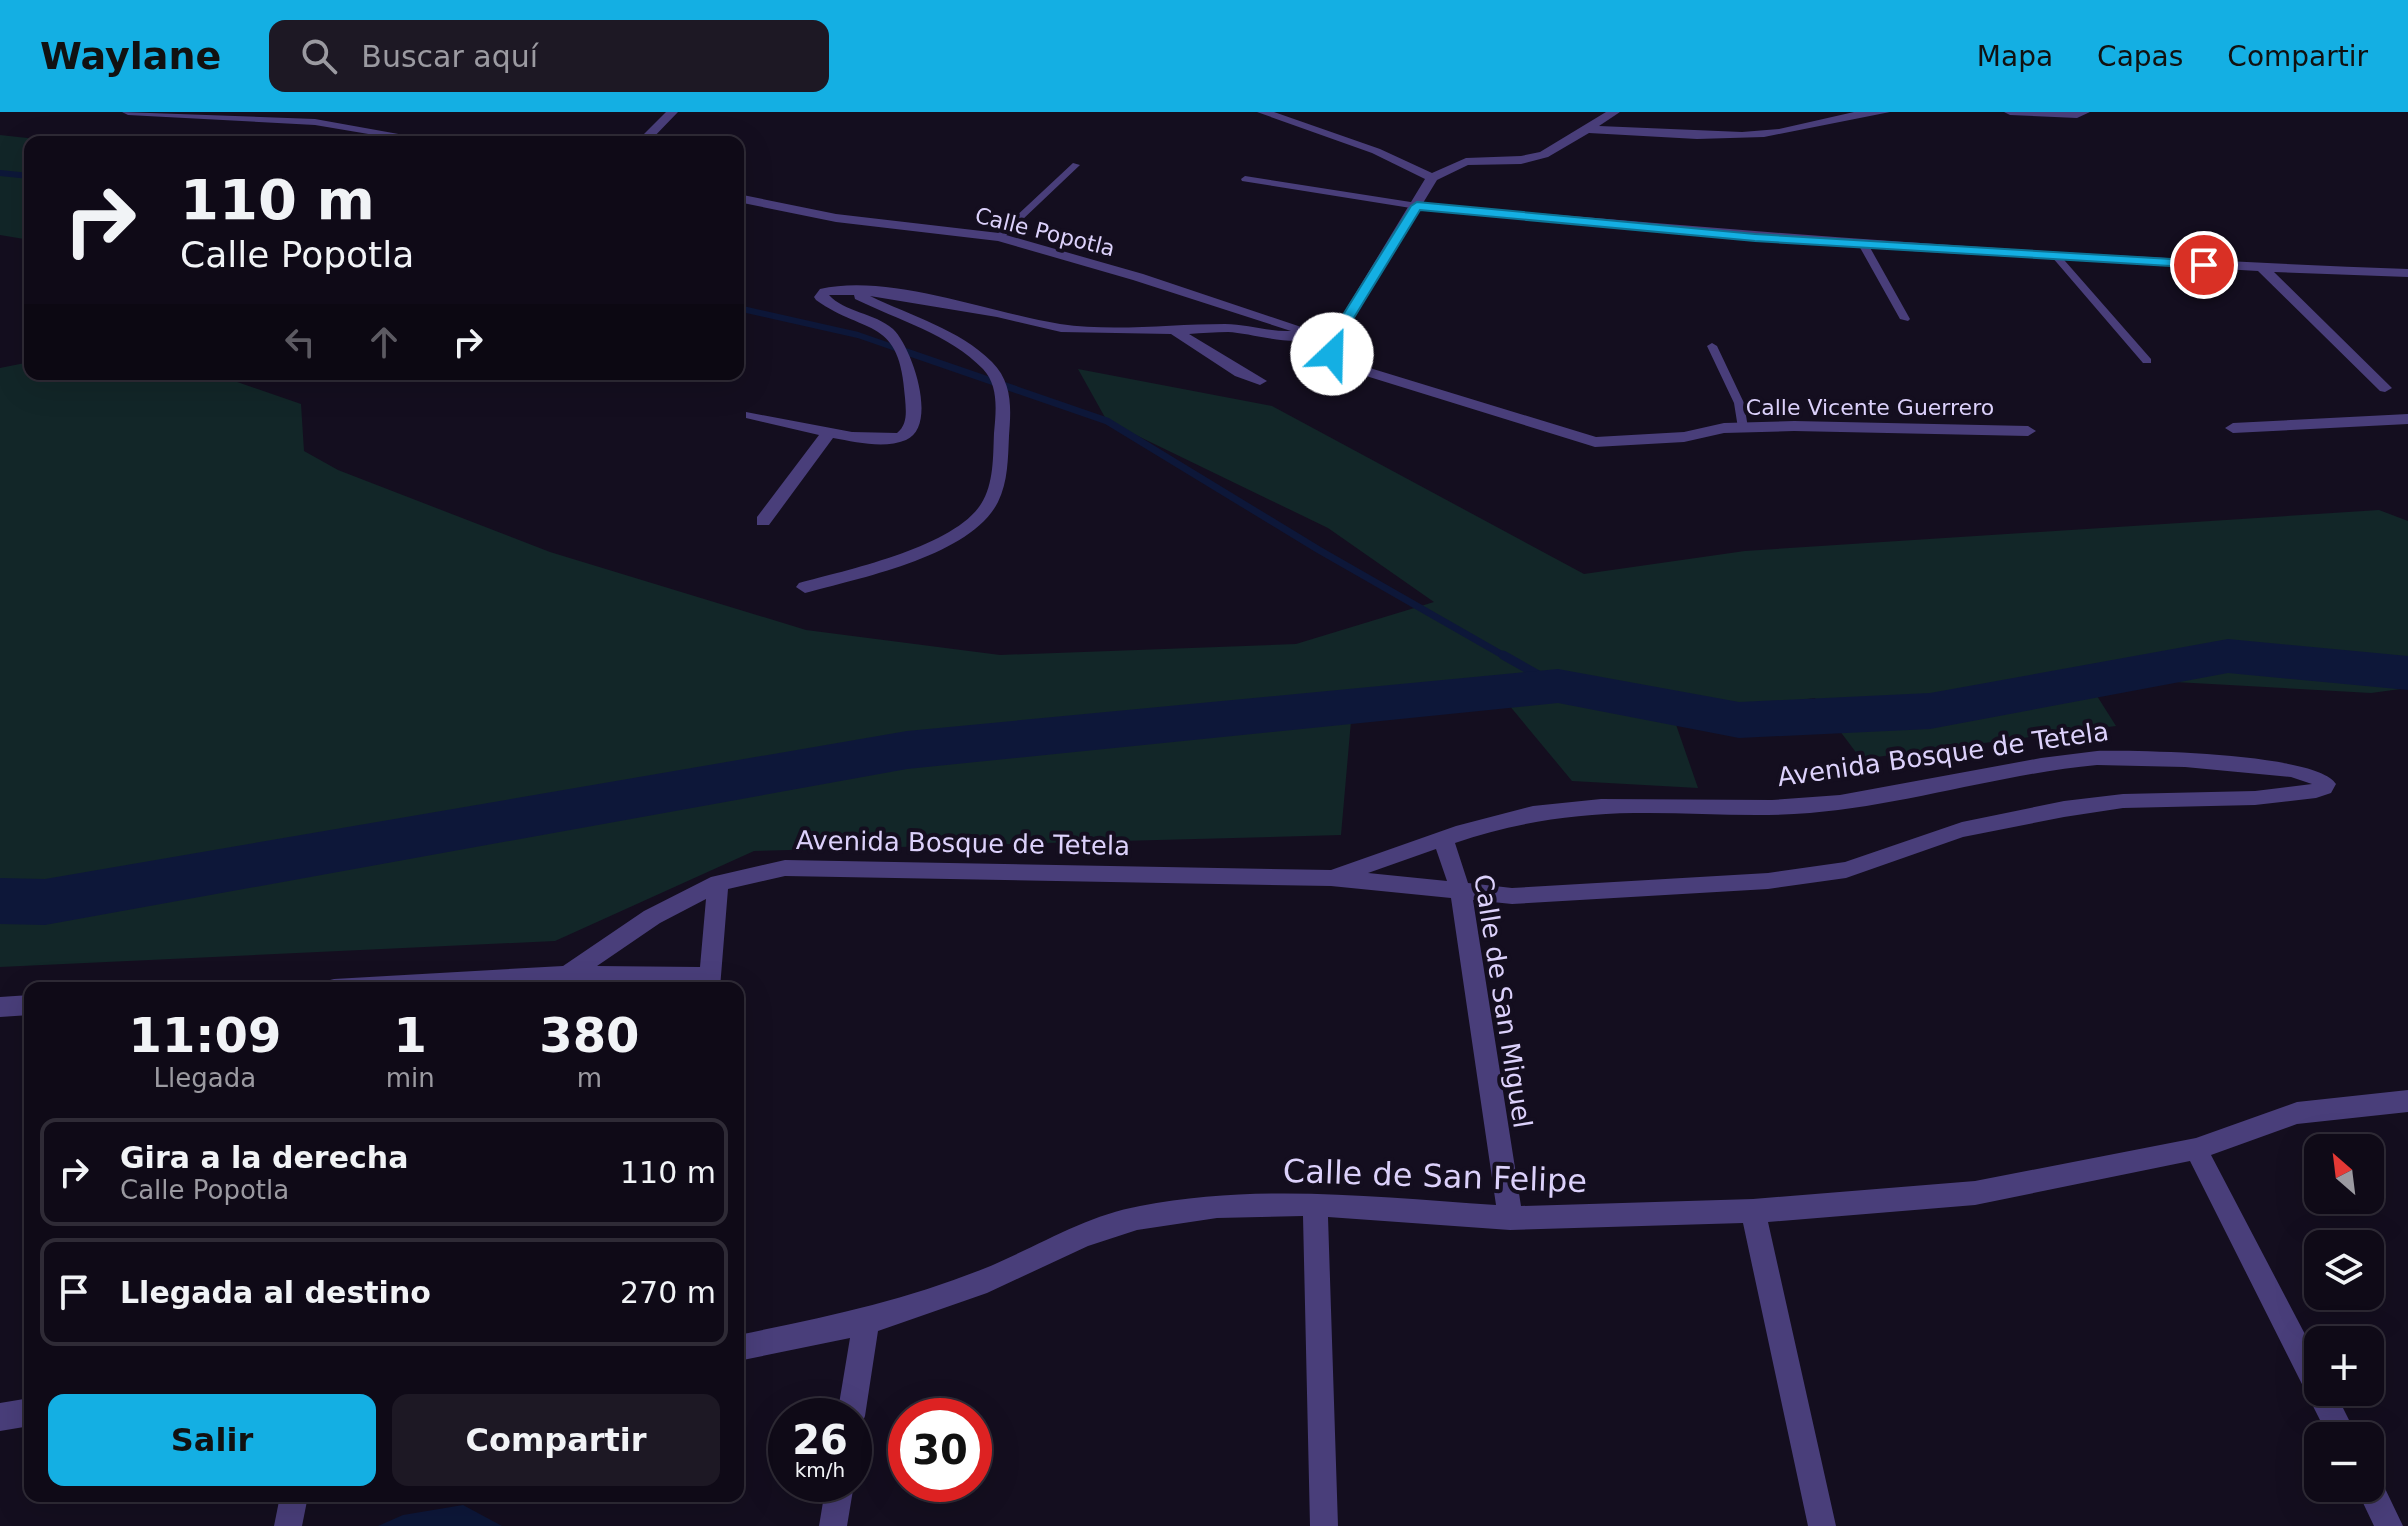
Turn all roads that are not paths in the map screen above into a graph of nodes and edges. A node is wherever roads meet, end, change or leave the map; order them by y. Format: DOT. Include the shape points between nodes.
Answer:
graph roads {
  1 [pos="128,112"];
  2 [pos="333,112"];
  3 [pos="672,112"];
  4 [pos="1263,112"];
  5 [pos="1614,112"];
  6 [pos="1884,112"];
  7 [pos="2010,112"];
  8 [pos="2084,112"];
  9 [pos="315,122"];
  10 [pos="1586,129"];
  11 [pos="400,136"];
  12 [pos="648,136"];
  13 [pos="1076,165"];
  14 [pos="1432,178"];
  15 [pos="1245,179"];
  16 [pos="744,199"];
  17 [pos="1417,206"];
  18 [pos="999,237"];
  19 [pos="1863,244"];
  20 [pos="2055,255"];
  21 [pos="2263,269"];
  22 [pos="2408,273"];
  23 [pos="853,292"];
  24 [pos="1905,319"];
  25 [pos="1174,330"];
  26 [pos="1315,334"];
  27 [pos="1333,342"];
  28 [pos="1712,346"];
  29 [pos="2147,361"];
  30 [pos="1260,381"];
  31 [pos="2385,388"];
  32 [pos="751,415"];
  33 [pos="2408,419"];
  34 [pos="1743,428"];
  35 [pos="2233,428"];
  36 [pos="2028,431"];
  37 [pos="829,433"];
  38 [pos="763,521"];
  39 [pos="805,587"];
  40 [pos="1444,841"];
  41 [pos="1331,878"];
  42 [pos="718,883"];
  43 [pos="1461,893"];
  44 [pos="567,975"];
  45 [pos="442,982"];
  46 [pos="709,982"];
  47 [pos="24,1005"];
  48 [pos="0,1007"];
  49 [pos="2408,1101"];
  50 [pos="2196,1149"];
  51 [pos="1315,1204"];
  52 [pos="1753,1211"];
  53 [pos="1510,1218"];
  54 [pos="866,1322"];
  55 [pos="744,1347"];
  56 [pos="2304,1360"];
  57 [pos="854,1398"];
  58 [pos="24,1413"];
  59 [pos="0,1417"];
  60 [pos="293,1502"];
  61 [pos="837,1502"];
  62 [pos="2377,1502"];
  63 [pos="288,1526"];
  64 [pos="833,1526"];
  65 [pos="1324,1526"];
  66 [pos="1822,1526"];
  67 [pos="2389,1526"];
  1 -- 9 [label="street"];
  2 -- 9 [label="street"];
  3 -- 12 [label="street"];
  4 -- 14 [label="street" via="1365,146"];
  5 -- 10 [label="street"];
  6 -- 10 [label="street" via="1851,114 1761,135"];
  7 -- 8 [label="street"];
  9 -- 11 [label="street"];
  10 -- 14 [label="street" via="1534,159 1466,162"];
  13 -- 18 [label="lane"];
  14 -- 17 [label="street"];
  15 -- 17 [label="lane"];
  16 -- 18 [label="street, Calle Popotla" via="836,218"];
  17 -- 19 [label="street"];
  17 -- 27 [label="street"];
  18 -- 26 [label="street, Calle Popotla"];
  19 -- 20 [label="street"];
  19 -- 24 [label="lane"];
  20 -- 21 [label="street"];
  20 -- 29 [label="lane"];
  21 -- 22 [label="street"];
  21 -- 31 [label="street"];
  23 -- 25 [label="street" via="890,293 1061,328"];
  23 -- 37 [label="street" via="830,291 821,297 876,323 898,344 910,373 913,420 899,438"];
  23 -- 39 [label="street" via="959,341 999,380 1004,400 997,487 986,511 964,530 927,548"];
  25 -- 26 [label="street"];
  25 -- 30 [label="street"];
  26 -- 27 [label="street, Calle Popotla"];
  27 -- 34 [label="street, Calle Vicente Guerrero" via="1332,354 1341,362 1595,442"];
  28 -- 34 [label="lane" via="1739,403"];
  32 -- 37 [label="street"];
  33 -- 35 [label="street"];
  34 -- 36 [label="street, Calle Vicente Guerrero"];
  37 -- 38 [label="street"];
  40 -- 41 [label="street, Avenida Bosque de Tetela"];
  40 -- 43 [label="street, Calle de San Miguel"];
  40 -- 43 [label="street, Avenida Bosque de Tetela" via="1490,824 1582,807 1806,806 2077,760 2143,758 2231,765 2306,774 2326,784 2316,791 2255,798 2123,801 2064,809 1962,830 1846,870 1768,881 1512,896"];
  41 -- 42 [label="street, Avenida Bosque de Tetela" via="785,868"];
  41 -- 43 [label="street, Avenida Bosque de Tetela"];
  42 -- 44 [label="street, Avenida Bosque de Tetela" via="652,917"];
  42 -- 46 [label="street"];
  43 -- 53 [label="street, Calle de San Miguel"];
  44 -- 45 [label="street"];
  44 -- 46 [label="street"];
  47 -- 48 [label="street"];
  49 -- 50 [label="street, Calle de San Felipe" via="2297,1113"];
  50 -- 52 [label="street, Calle de San Felipe" via="1975,1193"];
  50 -- 56 [label="street"];
  51 -- 53 [label="street, Calle de San Felipe"];
  51 -- 54 [label="street, Calle de San Felipe" via="1217,1206 1137,1218 1084,1235 987,1280"];
  51 -- 65 [label="street"];
  52 -- 53 [label="street, Calle de San Felipe"];
  52 -- 66 [label="street"];
  54 -- 55 [label="street, Calle de San Felipe"];
  54 -- 57 [label="street"];
  58 -- 59 [label="street"];
  60 -- 63 [label="street"];
  61 -- 64 [label="street"];
  62 -- 67 [label="street"];
}
